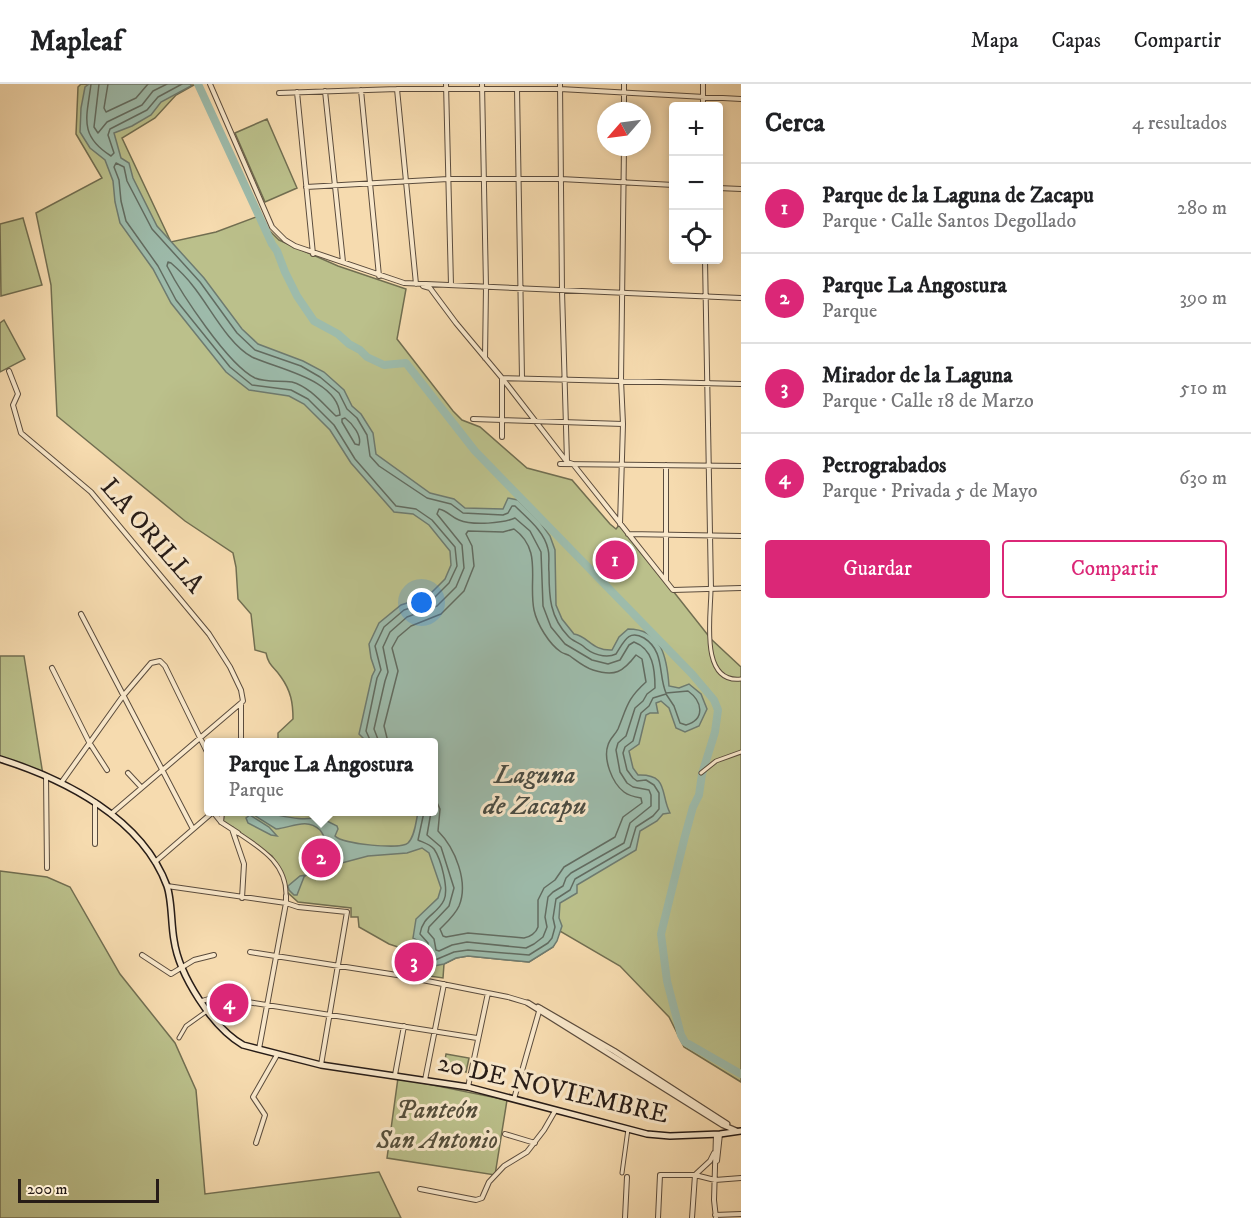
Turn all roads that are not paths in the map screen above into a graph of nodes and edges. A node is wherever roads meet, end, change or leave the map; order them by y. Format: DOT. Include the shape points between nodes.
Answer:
graph roads {
  1 [pos="210,84"];
  2 [pos="624,84"];
  3 [pos="703,84"];
  4 [pos="446,86"];
  5 [pos="560,86"];
  6 [pos="482,87"];
  7 [pos="526,87"];
  8 [pos="397,89"];
  9 [pos="517,89"];
  10 [pos="361,90"];
  11 [pos="325,91"];
  12 [pos="297,92"];
  13 [pos="279,93"];
  14 [pos="624,93"];
  15 [pos="703,97"];
  16 [pos="741,99"];
  17 [pos="624,102"];
  18 [pos="703,102"];
  19 [pos="624,156"];
  20 [pos="448,179"];
  21 [pos="483,179"];
  22 [pos="519,179"];
  23 [pos="561,179"];
  24 [pos="407,181"];
  25 [pos="371,183"];
  26 [pos="623,183"];
  27 [pos="335,185"];
  28 [pos="669,185"];
  29 [pos="306,187"];
  30 [pos="723,188"];
  31 [pos="741,189"];
  32 [pos="313,254"];
  33 [pos="343,262"];
  34 [pos="705,264"];
  35 [pos="379,276"];
  36 [pos="416,284"];
  37 [pos="435,285"];
  38 [pos="451,285"];
  39 [pos="486,287"];
  40 [pos="430,288"];
  41 [pos="520,288"];
  42 [pos="562,291"];
  43 [pos="622,293"];
  44 [pos="706,297"];
  45 [pos="741,298"];
  46 [pos="485,358"];
  47 [pos="9,371"];
  48 [pos="501,378"];
  49 [pos="522,378"];
  50 [pos="565,379"];
  51 [pos="621,380"];
  52 [pos="706,382"];
  53 [pos="741,384"];
  54 [pos="472,419"];
  55 [pos="502,420"];
  56 [pos="535,421"];
  57 [pos="566,423"];
  58 [pos="623,423"];
  59 [pos="502,437"];
  60 [pos="570,463"];
  61 [pos="560,464"];
  62 [pos="621,465"];
  63 [pos="666,465"];
  64 [pos="708,466"];
  65 [pos="741,466"];
  66 [pos="620,524"];
  67 [pos="627,534"];
  68 [pos="666,535"];
  69 [pos="709,535"];
  70 [pos="741,536"];
  71 [pos="666,581"];
  72 [pos="741,588"];
  73 [pos="711,589"];
  74 [pos="81,614"];
  75 [pos="52,668"];
  76 [pos="741,679"];
  77 [pos="123,696"];
  78 [pos="241,704"];
  79 [pos="200,737"];
  80 [pos="241,738"];
  81 [pos="89,742"];
  82 [pos="204,746"];
  83 [pos="741,752"];
  84 [pos="0,759"];
  85 [pos="107,770"];
  86 [pos="162,770"];
  87 [pos="703,772"];
  88 [pos="128,774"];
  89 [pos="46,776"];
  90 [pos="61,783"];
  91 [pos="141,787"];
  92 [pos="95,802"];
  93 [pos="111,814"];
  94 [pos="208,816"];
  95 [pos="216,816"];
  96 [pos="222,816"];
  97 [pos="221,822"];
  98 [pos="193,829"];
  99 [pos="232,829"];
  100 [pos="238,833"];
  101 [pos="95,844"];
  102 [pos="155,862"];
  103 [pos="47,868"];
  104 [pos="167,886"];
  105 [pos="286,896"];
  106 [pos="242,898"];
  107 [pos="286,903"];
  108 [pos="250,952"];
  109 [pos="142,955"];
  110 [pos="214,955"];
  111 [pos="276,955"];
  112 [pos="339,965"];
  113 [pos="181,967"];
  114 [pos="444,984"];
  115 [pos="488,993"];
  116 [pos="212,998"];
  117 [pos="202,1001"];
  118 [pos="241,1001"];
  119 [pos="528,1003"];
  120 [pos="267,1004"];
  121 [pos="539,1009"];
  122 [pos="207,1011"];
  123 [pos="329,1014"];
  124 [pos="404,1025"];
  125 [pos="434,1031"];
  126 [pos="179,1038"];
  127 [pos="477,1038"];
  128 [pos="259,1050"];
  129 [pos="277,1054"];
  130 [pos="321,1065"];
  131 [pos="395,1075"];
  132 [pos="425,1080"];
  133 [pos="468,1087"];
  134 [pos="514,1099"];
  135 [pos="555,1110"];
  136 [pos="628,1129"];
  137 [pos="739,1131"];
  138 [pos="505,1134"];
  139 [pos="718,1134"];
  140 [pos="256,1143"];
  141 [pos="535,1143"];
  142 [pos="715,1153"];
  143 [pos="622,1173"];
  144 [pos="695,1175"];
  145 [pos="627,1177"];
  146 [pos="741,1178"];
  147 [pos="715,1180"];
  148 [pos="420,1189"];
  149 [pos="741,1214"];
  150 [pos="716,1217"];
  151 [pos="625,1218"];
  152 [pos="658,1218"];
  153 [pos="692,1218"];
  1 -- 32 [label="street" via="272,227 285,240"];
  2 -- 14 [label="street"];
  3 -- 15 [label="street"];
  4 -- 6 [label="street"];
  4 -- 8 [label="street"];
  4 -- 20 [label="street"];
  5 -- 7 [label="street"];
  5 -- 14 [label="street"];
  5 -- 23 [label="street"];
  6 -- 9 [label="street"];
  6 -- 21 [label="street"];
  7 -- 9 [label="street"];
  8 -- 10 [label="street"];
  8 -- 24 [label="street"];
  9 -- 22 [label="street"];
  10 -- 11 [label="street"];
  10 -- 25 [label="street"];
  11 -- 12 [label="street"];
  11 -- 27 [label="street"];
  12 -- 13 [label="street"];
  12 -- 29 [label="street"];
  14 -- 15 [label="street"];
  14 -- 17 [label="street"];
  15 -- 16 [label="street"];
  15 -- 18 [label="street"];
  19 -- 26 [label="street"];
  20 -- 21 [label="street"];
  20 -- 24 [label="street"];
  20 -- 38 [label="street"];
  21 -- 22 [label="street"];
  21 -- 39 [label="street"];
  22 -- 23 [label="street"];
  22 -- 41 [label="street"];
  23 -- 26 [label="street"];
  23 -- 42 [label="street"];
  24 -- 25 [label="street"];
  24 -- 36 [label="street"];
  25 -- 27 [label="street"];
  25 -- 35 [label="street"];
  26 -- 28 [label="street"];
  26 -- 43 [label="street"];
  27 -- 29 [label="street"];
  27 -- 33 [label="street"];
  29 -- 32 [label="street"];
  30 -- 31 [label="street"];
  32 -- 33 [label="street"];
  33 -- 35 [label="street"];
  34 -- 44 [label="street"];
  35 -- 36 [label="street"];
  36 -- 37 [label="street"];
  36 -- 40 [label="street"];
  37 -- 38 [label="street"];
  37 -- 40 [label="street"];
  38 -- 39 [label="street"];
  39 -- 41 [label="street"];
  39 -- 46 [label="street"];
  40 -- 46 [label="street"];
  41 -- 42 [label="street"];
  41 -- 49 [label="street"];
  42 -- 43 [label="street"];
  42 -- 50 [label="street"];
  43 -- 44 [label="street"];
  43 -- 51 [label="street"];
  44 -- 45 [label="street"];
  44 -- 52 [label="street"];
  46 -- 48 [label="street"];
  47 -- 78 [label="street, LA ORILLA" via="18,394 13,405 21,433 91,492 186,604 220,649 241,690"];
  48 -- 49 [label="street"];
  48 -- 55 [label="street"];
  48 -- 56 [label="street"];
  49 -- 50 [label="street"];
  50 -- 51 [label="street"];
  50 -- 57 [label="street"];
  51 -- 52 [label="street"];
  51 -- 58 [label="street"];
  52 -- 53 [label="street"];
  52 -- 64 [label="street"];
  54 -- 55 [label="street"];
  55 -- 56 [label="street"];
  55 -- 59 [label="street"];
  56 -- 57 [label="street"];
  56 -- 60 [label="street"];
  57 -- 58 [label="street"];
  57 -- 60 [label="street"];
  58 -- 62 [label="street"];
  60 -- 61 [label="street"];
  60 -- 62 [label="street"];
  60 -- 66 [label="street"];
  62 -- 63 [label="street"];
  62 -- 66 [label="street"];
  63 -- 64 [label="street"];
  63 -- 68 [label="street"];
  64 -- 65 [label="street"];
  64 -- 69 [label="street"];
  66 -- 67 [label="street"];
  67 -- 68 [label="street"];
  67 -- 71 [label="street"];
  68 -- 69 [label="street"];
  68 -- 71 [label="street"];
  69 -- 70 [label="street"];
  69 -- 73 [label="street"];
  71 -- 73 [label="street" via="673,590"];
  72 -- 73 [label="street"];
  73 -- 76 [label="street" via="712,661 721,675"];
  74 -- 77 [label="street"];
  75 -- 81 [label="street"];
  77 -- 79 [label="street" via="151,663 160,661"];
  77 -- 81 [label="street"];
  77 -- 86 [label="street"];
  78 -- 79 [label="street"];
  78 -- 80 [label="street, LA ORILLA"];
  79 -- 82 [label="street"];
  79 -- 86 [label="street"];
  81 -- 85 [label="street"];
  81 -- 90 [label="street"];
  83 -- 87 [label="street" via="716,761"];
  84 -- 89 [label="main road, 20 DE NOVIEMBRE"];
  86 -- 91 [label="street"];
  86 -- 98 [label="street"];
  88 -- 91 [label="street"];
  89 -- 90 [label="main road, 20 DE NOVIEMBRE"];
  89 -- 103 [label="street"];
  90 -- 92 [label="main road, 20 DE NOVIEMBRE"];
  91 -- 93 [label="street"];
  92 -- 93 [label="main road, 20 DE NOVIEMBRE"];
  92 -- 101 [label="street"];
  93 -- 102 [label="main road, 20 DE NOVIEMBRE"];
  94 -- 98 [label="street"];
  95 -- 97 [label="street"];
  96 -- 97 [label="street"];
  97 -- 99 [label="street"];
  98 -- 102 [label="street"];
  99 -- 100 [label="street"];
  99 -- 106 [label="street" via="244,864"];
  100 -- 105 [label="street" via="275,861"];
  102 -- 104 [label="main road, 20 DE NOVIEMBRE"];
  104 -- 106 [label="street"];
  104 -- 113 [label="main road, 20 DE NOVIEMBRE"];
  105 -- 107 [label="street"];
  106 -- 107 [label="street"];
  107 -- 111 [label="street"];
  107 -- 112 [label="street" via="347,912"];
  108 -- 111 [label="street"];
  109 -- 113 [label="street" via="171,974"];
  110 -- 113 [label="street"];
  111 -- 112 [label="street"];
  111 -- 120 [label="street"];
  112 -- 114 [label="street"];
  112 -- 123 [label="street"];
  113 -- 117 [label="main road, 20 DE NOVIEMBRE"];
  114 -- 115 [label="street"];
  114 -- 125 [label="street"];
  115 -- 119 [label="street"];
  115 -- 127 [label="street"];
  116 -- 117 [label="street"];
  117 -- 122 [label="main road, 20 DE NOVIEMBRE"];
  118 -- 120 [label="street"];
  119 -- 121 [label="street"];
  120 -- 123 [label="street"];
  120 -- 128 [label="street"];
  121 -- 134 [label="street"];
  121 -- 137 [label="street" via="723,1125"];
  122 -- 126 [label="street" via="186,1026"];
  122 -- 128 [label="main road, 20 DE NOVIEMBRE" via="232,1038"];
  123 -- 124 [label="street"];
  123 -- 130 [label="street"];
  124 -- 125 [label="street"];
  124 -- 131 [label="street"];
  125 -- 127 [label="street"];
  125 -- 132 [label="street"];
  127 -- 133 [label="street"];
  128 -- 129 [label="main road, 20 DE NOVIEMBRE"];
  129 -- 130 [label="main road, 20 DE NOVIEMBRE"];
  129 -- 140 [label="street" via="254,1097 265,1115"];
  130 -- 131 [label="main road, 20 DE NOVIEMBRE"];
  131 -- 132 [label="main road, 20 DE NOVIEMBRE"];
  132 -- 133 [label="main road, 20 DE NOVIEMBRE"];
  133 -- 134 [label="main road, 20 DE NOVIEMBRE"];
  134 -- 135 [label="main road, 20 DE NOVIEMBRE"];
  135 -- 136 [label="main road, 20 DE NOVIEMBRE"];
  135 -- 141 [label="street"];
  136 -- 139 [label="main road, 20 DE NOVIEMBRE" via="670,1136"];
  136 -- 143 [label="street"];
  137 -- 139 [label="main road, 20 DE NOVIEMBRE"];
  138 -- 141 [label="street"];
  139 -- 142 [label="street"];
  139 -- 147 [label="street"];
  141 -- 148 [label="street" via="504,1166 489,1182 482,1198"];
  142 -- 144 [label="street"];
  142 -- 147 [label="street"];
  144 -- 147 [label="street"];
  144 -- 152 [label="street" via="660,1175"];
  144 -- 153 [label="street"];
  145 -- 151 [label="street"];
  146 -- 147 [label="street"];
  147 -- 150 [label="street"];
  149 -- 150 [label="street"];
}
